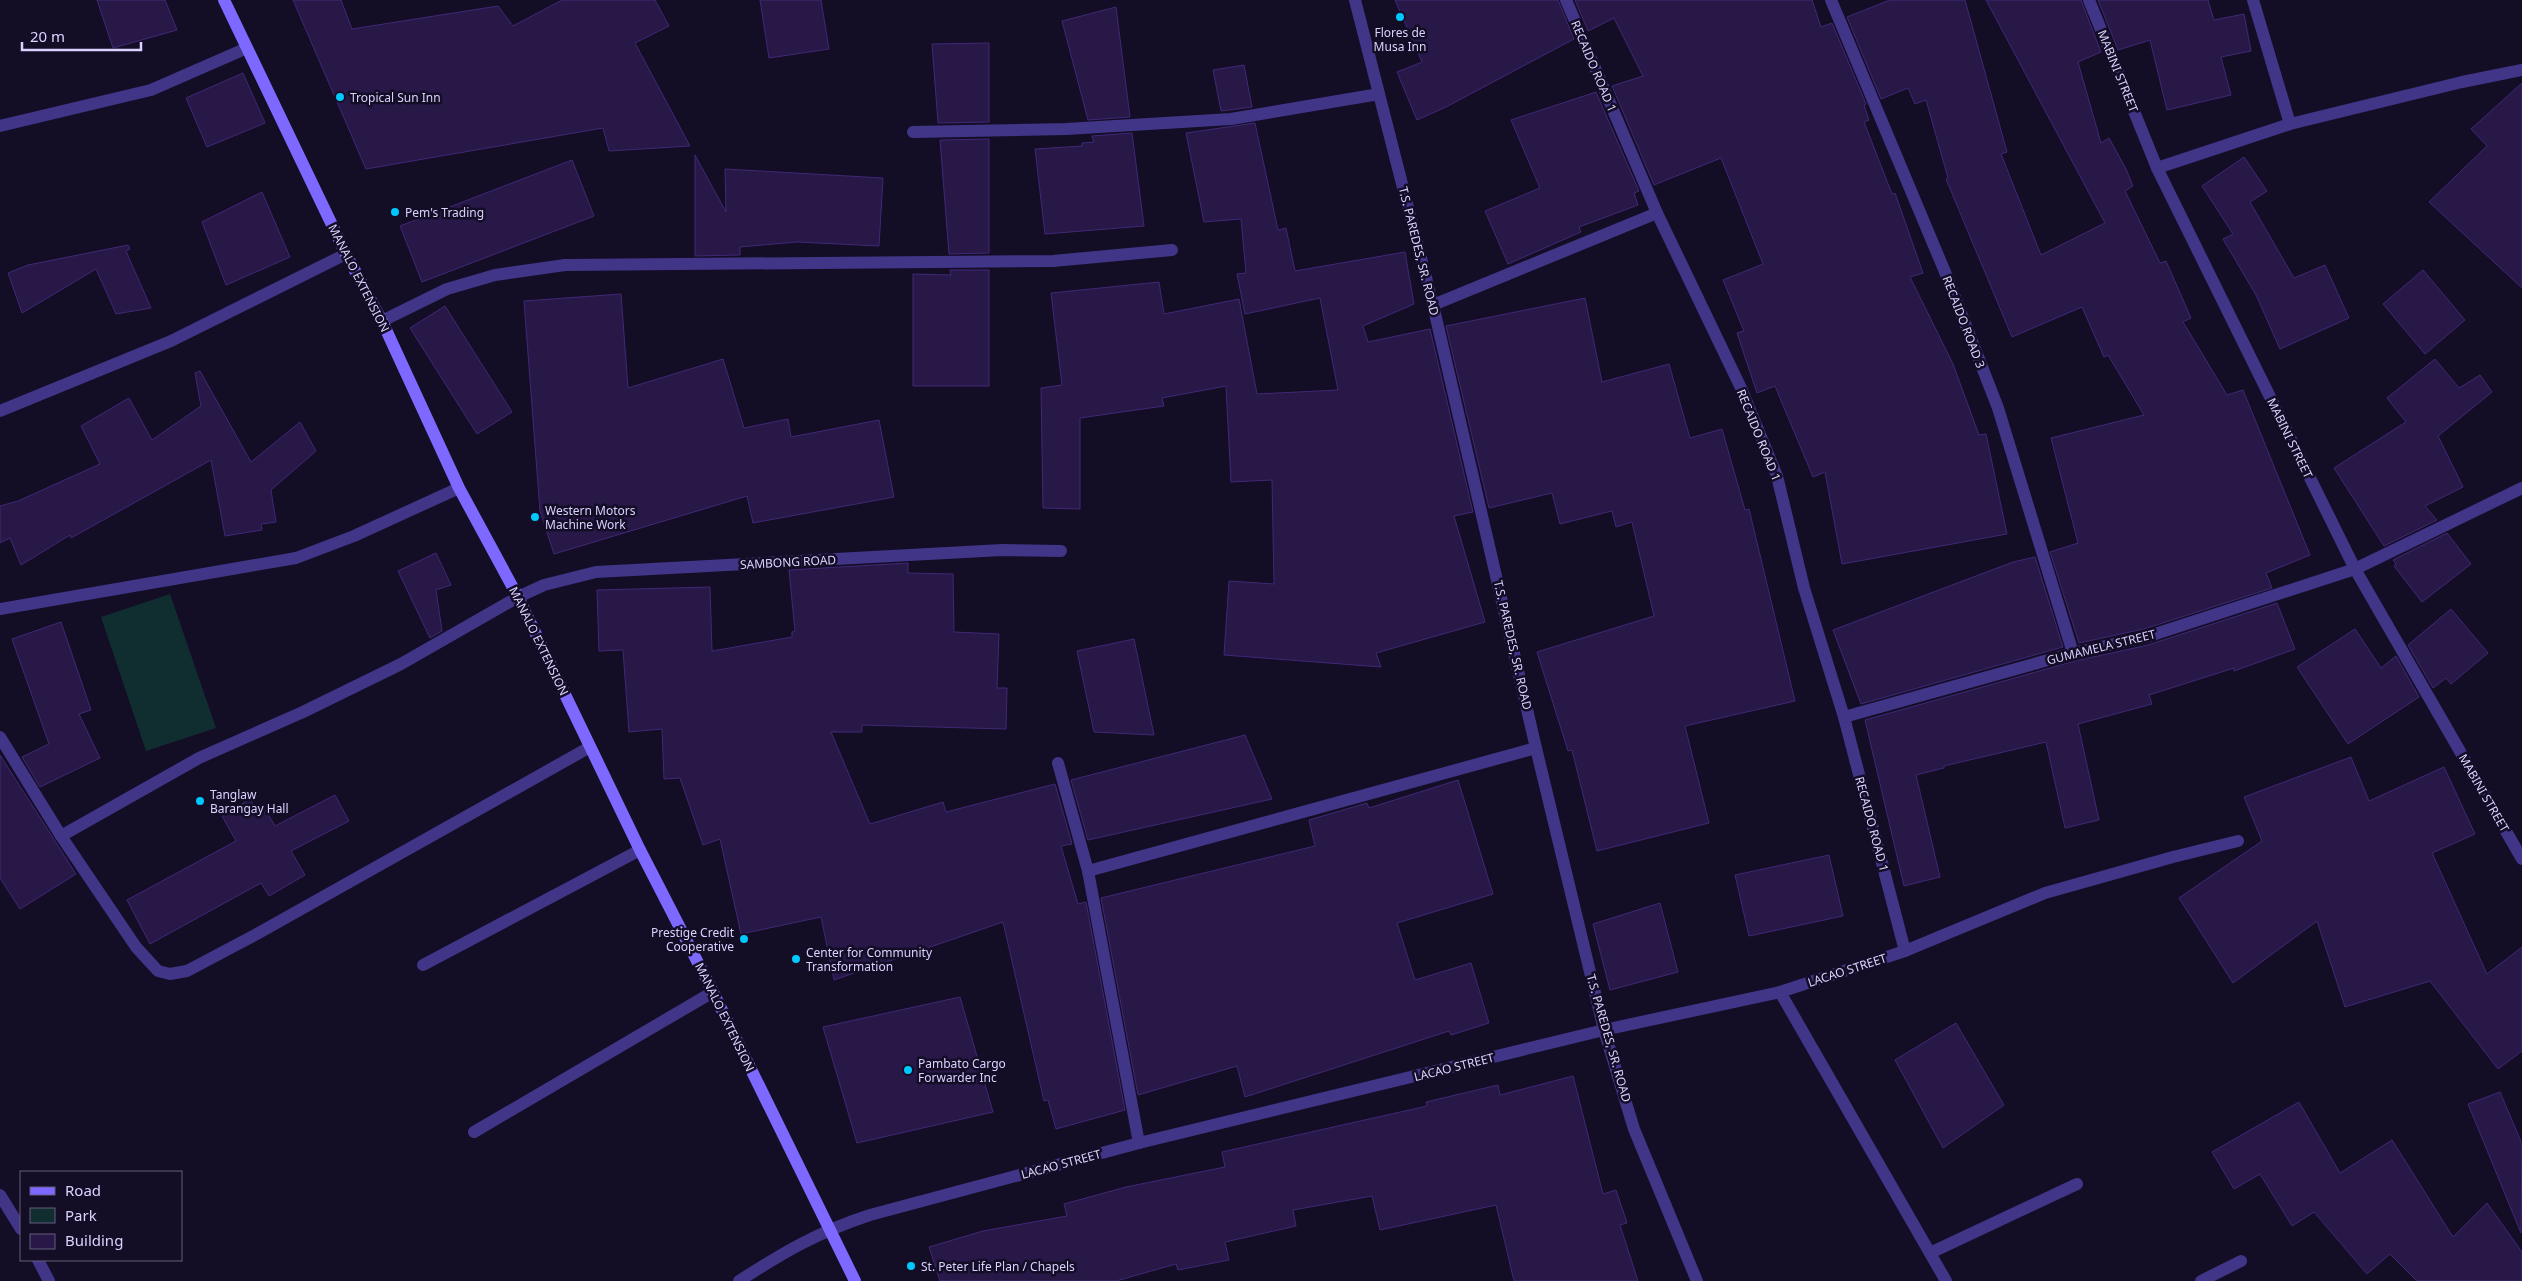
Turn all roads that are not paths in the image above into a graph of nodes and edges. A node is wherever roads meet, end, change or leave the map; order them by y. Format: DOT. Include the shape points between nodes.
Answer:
graph roads {
  1 [pos="224,0"];
  2 [pos="1355,0"];
  3 [pos="1566,0"];
  4 [pos="1831,0"];
  5 [pos="2090,0"];
  6 [pos="2253,0"];
  7 [pos="247,48"];
  8 [pos="2522,70"];
  9 [pos="1379,94"];
  10 [pos="2290,124"];
  11 [pos="0,126"];
  12 [pos="913,132"];
  13 [pos="2157,168"];
  14 [pos="1657,213"];
  15 [pos="1172,250"];
  16 [pos="346,254"];
  17 [pos="1433,305"];
  18 [pos="382,321"];
  19 [pos="0,411"];
  20 [pos="459,488"];
  21 [pos="2522,488"];
  22 [pos="1061,550"];
  23 [pos="2355,569"];
  24 [pos="518,597"];
  25 [pos="0,609"];
  26 [pos="2073,653"];
  27 [pos="1844,717"];
  28 [pos="0,737"];
  29 [pos="590,747"];
  30 [pos="1536,748"];
  31 [pos="1058,763"];
  32 [pos="61,836"];
  33 [pos="2238,842"];
  34 [pos="640,850"];
  35 [pos="2522,859"];
  36 [pos="1088,871"];
  37 [pos="1905,951"];
  38 [pos="423,965"];
  39 [pos="713,992"];
  40 [pos="1780,992"];
  41 [pos="1604,1030"];
  42 [pos="474,1132"];
  43 [pos="1139,1143"];
  44 [pos="2077,1184"];
  45 [pos="0,1195"];
  46 [pos="20,1227"];
  47 [pos="829,1229"];
  48 [pos="1930,1254"];
  49 [pos="39,1261"];
  50 [pos="2241,1261"];
  51 [pos="49,1281"];
  52 [pos="739,1281"];
  53 [pos="855,1281"];
  54 [pos="1697,1281"];
  55 [pos="1946,1281"];
  56 [pos="2201,1281"];
  1 -- 7 [label="street, MANALO EXTENSION"];
  2 -- 9 [label="street, T.S. PAREDES, SR. ROAD"];
  3 -- 14 [label="street, RECAIDO ROAD 1"];
  4 -- 26 [label="street, RECAIDO ROAD 3" via="1998,408"];
  5 -- 13 [label="street, MABINI STREET"];
  6 -- 10 [label="street"];
  7 -- 11 [label="street" via="151,90"];
  7 -- 16 [label="street, MANALO EXTENSION"];
  8 -- 10 [label="street"];
  9 -- 12 [label="street" via="1231,120 1066,129"];
  9 -- 17 [label="street, T.S. PAREDES, SR. ROAD"];
  10 -- 13 [label="street"];
  13 -- 23 [label="street, MABINI STREET"];
  14 -- 17 [label="street"];
  14 -- 27 [label="street, RECAIDO ROAD 1" via="1740,388 1777,476 1804,588"];
  15 -- 18 [label="street" via="1053,261 565,264 495,275 447,289"];
  16 -- 18 [label="street, MANALO EXTENSION"];
  16 -- 19 [label="street" via="171,341"];
  17 -- 30 [label="street, T.S. PAREDES, SR. ROAD"];
  18 -- 20 [label="street, MANALO EXTENSION"];
  20 -- 24 [label="street, MANALO EXTENSION"];
  20 -- 25 [label="street" via="354,536 296,558"];
  21 -- 23 [label="street, GUMAMELA STREET"];
  22 -- 24 [label="street, SAMBONG ROAD" via="1002,550 596,572 544,584"];
  23 -- 26 [label="street, GUMAMELA STREET" via="2146,637"];
  23 -- 35 [label="street, MABINI STREET"];
  24 -- 29 [label="street, MANALO EXTENSION"];
  24 -- 32 [label="street, SAMBONG ROAD" via="401,664 199,758"];
  26 -- 27 [label="street, GUMAMELA STREET"];
  27 -- 37 [label="street, RECAIDO ROAD 1"];
  28 -- 32 [label="street"];
  29 -- 32 [label="street" via="187,971 170,974 158,971 148,961"];
  29 -- 34 [label="street, MANALO EXTENSION"];
  30 -- 36 [label="street"];
  30 -- 41 [label="street, T.S. PAREDES, SR. ROAD"];
  31 -- 36 [label="street"];
  33 -- 37 [label="street, LACAO STREET" via="2173,856 2045,893"];
  34 -- 38 [label="street"];
  34 -- 39 [label="street, MANALO EXTENSION"];
  36 -- 43 [label="street"];
  37 -- 40 [label="street, LACAO STREET"];
  39 -- 42 [label="street"];
  39 -- 47 [label="street, MANALO EXTENSION"];
  40 -- 41 [label="street, LACAO STREET"];
  40 -- 48 [label="street"];
  41 -- 43 [label="street, LACAO STREET"];
  41 -- 54 [label="street, T.S. PAREDES, SR. ROAD" via="1634,1129"];
  43 -- 47 [label="street, LACAO STREET" via="870,1215"];
  44 -- 48 [label="street"];
  45 -- 46 [label="street"];
  47 -- 52 [label="street, LACAO STREET" via="784,1251"];
  47 -- 53 [label="street, MANALO EXTENSION"];
  48 -- 55 [label="street"];
  49 -- 51 [label="street"];
  50 -- 56 [label="street"];
}
